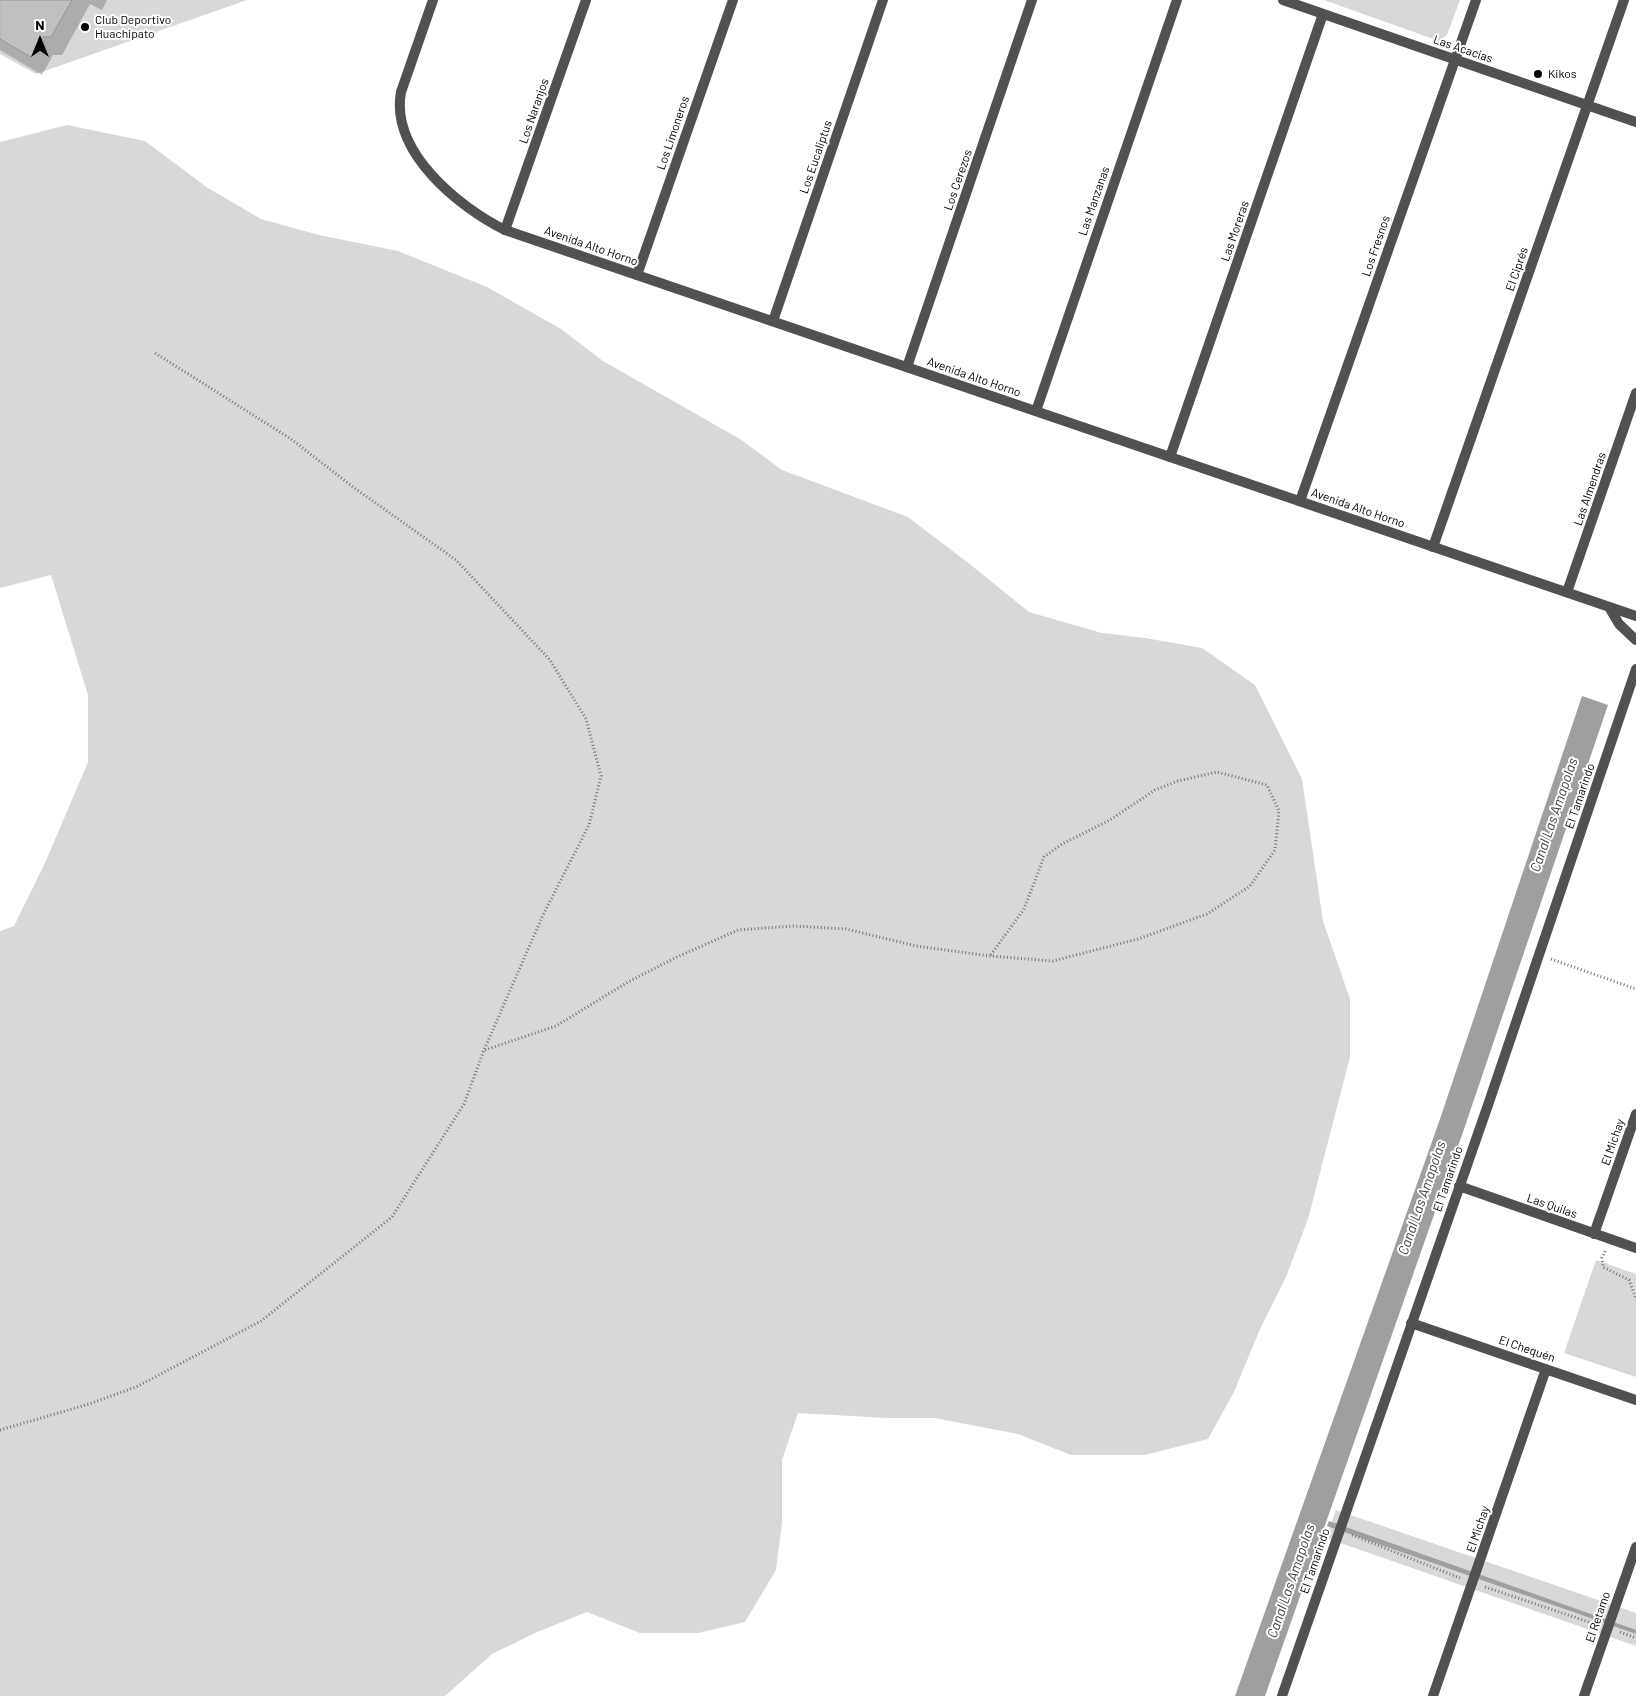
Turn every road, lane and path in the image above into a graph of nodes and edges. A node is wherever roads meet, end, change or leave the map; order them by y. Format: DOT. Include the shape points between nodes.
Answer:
graph roads {
  1 [pos="433,0"];
  2 [pos="586,0"];
  3 [pos="733,0"];
  4 [pos="883,0"];
  5 [pos="1032,0"];
  6 [pos="1177,0"];
  7 [pos="1283,0"];
  8 [pos="1476,0"];
  9 [pos="1624,0"];
  10 [pos="1323,14"];
  11 [pos="1455,60"];
  12 [pos="1588,106"];
  13 [pos="1636,122"];
  14 [pos="505,230"];
  15 [pos="637,275"];
  16 [pos="772,321"];
  17 [pos="156,353"];
  18 [pos="907,367"];
  19 [pos="1636,394"];
  20 [pos="1036,411"];
  21 [pos="1170,457"];
  22 [pos="1300,501"];
  23 [pos="1433,547"];
  24 [pos="1567,592"];
  25 [pos="1609,607"];
  26 [pos="1636,616"];
  27 [pos="1636,640"];
  28 [pos="1636,669"];
  29 [pos="1539,955"];
  30 [pos="990,956"];
  31 [pos="1636,989"];
  32 [pos="484,1050"];
  33 [pos="1636,1114"];
  34 [pos="1459,1186"];
  35 [pos="1594,1234"];
  36 [pos="1609,1239"];
  37 [pos="1636,1248"];
  38 [pos="1636,1299"];
  39 [pos="1411,1323"];
  40 [pos="1546,1369"];
  41 [pos="1636,1400"];
  42 [pos="0,1430"];
  43 [pos="1339,1530"];
  44 [pos="1636,1547"];
  45 [pos="1473,1582"];
  46 [pos="1608,1628"];
  47 [pos="1636,1638"];
  48 [pos="1282,1696"];
  49 [pos="1434,1696"];
  50 [pos="1584,1696"];
  1 -- 14 [label="street, Avenida Alto Horno" via="400,92 402,128 426,167 454,198"];
  2 -- 14 [label="street, Los Naranjos"];
  3 -- 15 [label="street, Los Limoneros"];
  4 -- 16 [label="street, Los Eucaliptus"];
  5 -- 18 [label="street, Los Cerezos"];
  6 -- 20 [label="street, Las Manzanas"];
  7 -- 10 [label="street, Las Acacias"];
  8 -- 11 [label="street, Los Fresnos"];
  9 -- 12 [label="street, El Ciprés"];
  10 -- 11 [label="street, Las Acacias"];
  10 -- 21 [label="street, Las Moreras"];
  11 -- 12 [label="street, Las Acacias"];
  11 -- 22 [label="street, Los Fresnos"];
  12 -- 13 [label="street, Las Acacias"];
  12 -- 23 [label="street, El Ciprés"];
  14 -- 15 [label="street, Avenida Alto Horno"];
  15 -- 16 [label="street, Avenida Alto Horno"];
  16 -- 18 [label="street, Avenida Alto Horno"];
  17 -- 32 [label="path" via="292,439 456,560 550,660 586,719 601,776 589,825 543,915"];
  18 -- 20 [label="street, Avenida Alto Horno"];
  19 -- 24 [label="street, Las Almendras"];
  20 -- 21 [label="street, Avenida Alto Horno"];
  21 -- 22 [label="street, Avenida Alto Horno"];
  22 -- 23 [label="street, Avenida Alto Horno"];
  23 -- 24 [label="street, Avenida Alto Horno"];
  24 -- 25 [label="street, Avenida Alto Horno"];
  25 -- 26 [label="street, Avenida Alto Horno"];
  25 -- 27 [label="street" via="1619,624"];
  28 -- 29 [label="street, El Tamarindo"];
  29 -- 31 [label="path"];
  29 -- 34 [label="street, El Tamarindo"];
  30 -- 30 [label="path" via="1053,961 1138,939 1206,914 1250,886 1275,850 1279,811 1267,785 1217,772 1178,781 1155,790 1110,820 1062,844 1044,857 1024,909"];
  30 -- 32 [label="path" via="916,946 846,929 794,926 738,930 628,982 556,1026"];
  32 -- 42 [label="path" via="464,1104 392,1217 261,1321 136,1387"];
  33 -- 35 [label="street, El Michay"];
  34 -- 35 [label="street, Las Quilas"];
  34 -- 39 [label="street, El Tamarindo"];
  35 -- 36 [label="street, Las Quilas"];
  36 -- 37 [label="street, Las Quilas"];
  36 -- 38 [label="path" via="1602,1258 1603,1268 1629,1280"];
  39 -- 40 [label="street, El Chequén"];
  39 -- 43 [label="street, El Tamarindo"];
  40 -- 41 [label="street, El Chequén"];
  40 -- 45 [label="street, El Michay"];
  43 -- 45 [label="path"];
  43 -- 48 [label="street, El Tamarindo"];
  44 -- 46 [label="street, El Retamo"];
  45 -- 46 [label="path"];
  45 -- 49 [label="street, El Michay"];
  46 -- 47 [label="path"];
  46 -- 50 [label="street, El Retamo"];
}
